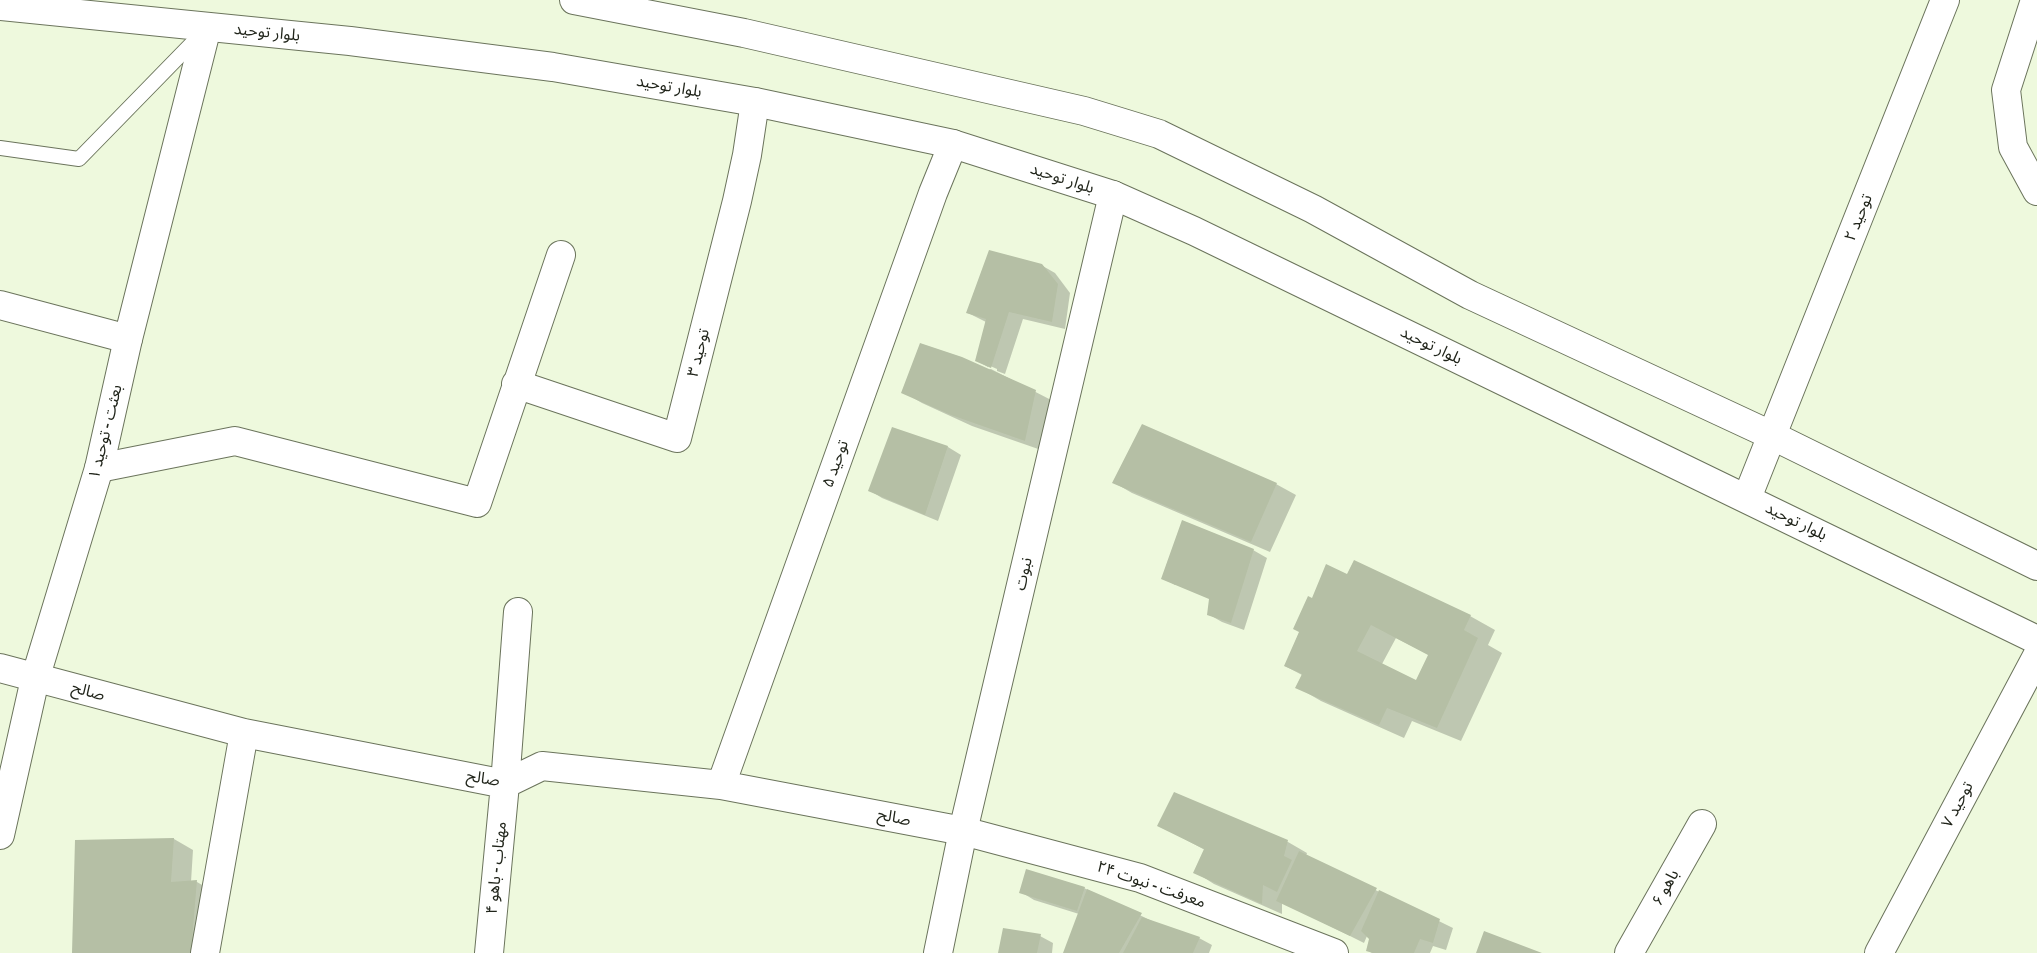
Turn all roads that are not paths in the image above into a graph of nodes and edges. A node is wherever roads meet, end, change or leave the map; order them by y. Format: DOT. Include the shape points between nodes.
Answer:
graph roads {
  1 [pos="574,0"];
  2 [pos="1945,0"];
  3 [pos="2035,0"];
  4 [pos="0,6"];
  5 [pos="207,27"];
  6 [pos="755,102"];
  7 [pos="953,144"];
  8 [pos="0,148"];
  9 [pos="2037,191"];
  10 [pos="1113,196"];
  11 [pos="561,255"];
  12 [pos="0,306"];
  13 [pos="128,339"];
  14 [pos="516,384"];
  15 [pos="1773,436"];
  16 [pos="99,468"];
  17 [pos="1747,498"];
  18 [pos="2037,566"];
  19 [pos="518,612"];
  20 [pos="2037,640"];
  21 [pos="2037,656"];
  22 [pos="0,668"];
  23 [pos="35,679"];
  24 [pos="244,733"];
  25 [pos="505,784"];
  26 [pos="721,785"];
  27 [pos="1702,824"];
  28 [pos="963,831"];
  29 [pos="0,835"];
  30 [pos="205,953"];
  31 [pos="488,953"];
  32 [pos="938,953"];
  33 [pos="1334,953"];
  34 [pos="1630,953"];
  35 [pos="1879,953"];
  1 -- 15 [label="street" via="744,33 1084,111 1159,134 1313,209 1470,295"];
  2 -- 15 [label="street, توحید ۲"];
  3 -- 9 [label="street" via="2006,90 2013,147"];
  4 -- 5 [label="street, بلوار توحید"];
  5 -- 6 [label="street, بلوار توحید" via="553,67"];
  5 -- 8 [label="lane" via="79,159"];
  5 -- 13 [label="street, بعثت - توحید ۱"];
  6 -- 7 [label="street, بلوار توحید"];
  6 -- 14 [label="street, توحید ۳" via="737,201 677,438"];
  7 -- 10 [label="street, بلوار توحید"];
  7 -- 26 [label="street, توحید ۵"];
  10 -- 17 [label="street, بلوار توحید" via="1194,231"];
  10 -- 28 [label="street, نبوت"];
  11 -- 14 [label="street"];
  12 -- 13 [label="street"];
  13 -- 16 [label="street, بعثت - توحید ۱"];
  14 -- 16 [label="street" via="477,503 235,442"];
  15 -- 17 [label="street, توحید ۲"];
  15 -- 18 [label="street"];
  16 -- 23 [label="street, بعثت - توحید ۱"];
  17 -- 20 [label="street, بلوار توحید"];
  19 -- 25 [label="street, مهتاب - باهو ۴"];
  21 -- 35 [label="street, توحید ۷"];
  22 -- 23 [label="street, صالح"];
  23 -- 24 [label="street, صالح"];
  23 -- 29 [label="street, بعثت - توحید ۱"];
  24 -- 25 [label="street, صالح"];
  24 -- 30 [label="street"];
  25 -- 26 [label="street, صالح" via="542,766"];
  25 -- 31 [label="street, مهتاب - باهو ۴"];
  26 -- 28 [label="street, صالح"];
  27 -- 34 [label="street, باهو ۶"];
  28 -- 32 [label="street, نبوت"];
  28 -- 33 [label="street, معرفت - نبوت ۲۴" via="1140,878"];
}
